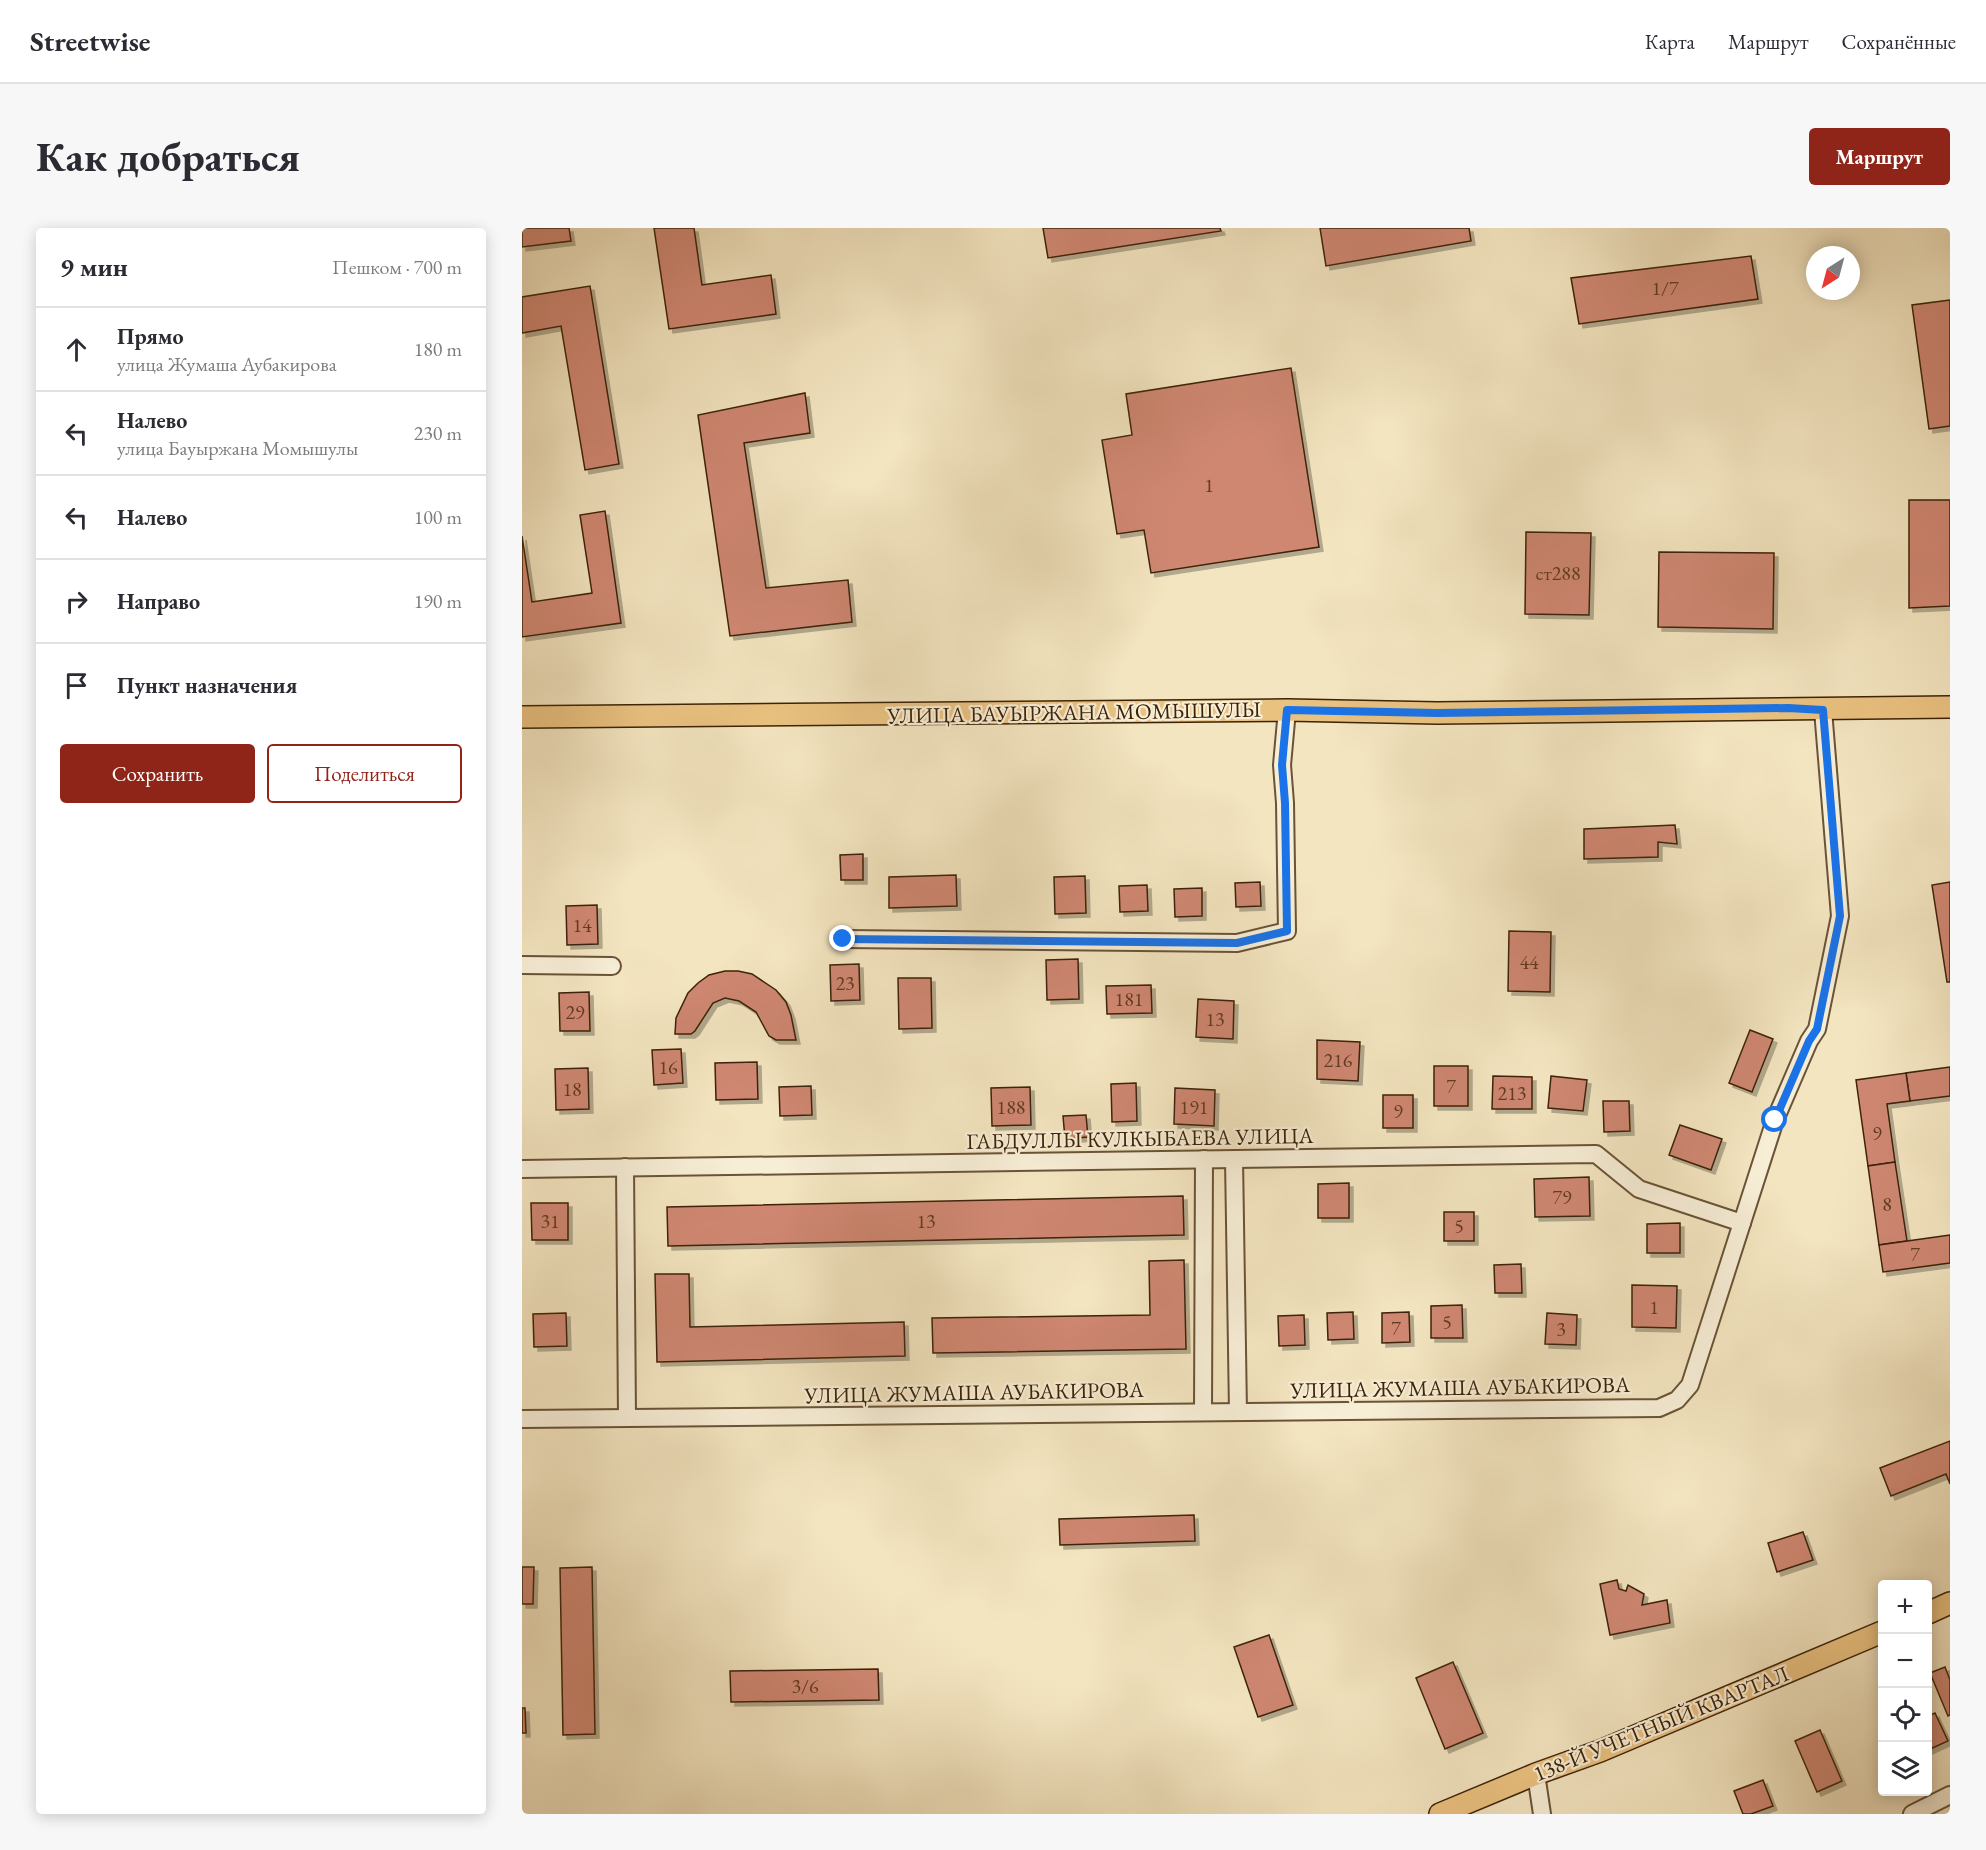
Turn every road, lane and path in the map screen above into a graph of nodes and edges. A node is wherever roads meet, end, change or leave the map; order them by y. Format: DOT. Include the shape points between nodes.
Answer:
graph roads {
  1 [pos="1950,707"];
  2 [pos="1287,710"];
  3 [pos="1823,710"];
  4 [pos="522,717"];
  5 [pos="843,939"];
  6 [pos="522,965"];
  7 [pos="612,966"];
  8 [pos="1234,1159"];
  9 [pos="1204,1160"];
  10 [pos="625,1167"];
  11 [pos="522,1168"];
  12 [pos="1742,1223"];
  13 [pos="1203,1412"];
  14 [pos="1238,1412"];
  15 [pos="627,1418"];
  16 [pos="522,1419"];
  17 [pos="1950,1603"];
  18 [pos="1932,1611"];
  19 [pos="1878,1634"];
  20 [pos="1536,1774"];
  21 [pos="1950,1795"];
  22 [pos="1440,1814"];
  23 [pos="1542,1814"];
  24 [pos="1912,1814"];
  1 -- 3 [label="main road, УЛИЦА БАУЫРЖАНА МОМЫШУЛЫ"];
  2 -- 3 [label="main road, УЛИЦА БАУЫРЖАНА МОМЫШУЛЫ"];
  2 -- 4 [label="main road, УЛИЦА БАУЫРЖАНА МОМЫШУЛЫ"];
  2 -- 5 [label="street" via="1282,765 1287,931 1237,943"];
  3 -- 12 [label="street, УЛИЦА ЖУМАША АУБАКИРОВА" via="1840,916 1817,1029 1775,1120"];
  6 -- 7 [label="street"];
  8 -- 9 [label="street, ГАБДУЛЛЫ КУЛКЫБАЕВА УЛИЦА"];
  8 -- 12 [label="street, ГАБДУЛЛЫ КУЛКЫБАЕВА УЛИЦА" via="1596,1154 1639,1189"];
  8 -- 14 [label="street"];
  9 -- 10 [label="street, ГАБДУЛЛЫ КУЛКЫБАЕВА УЛИЦА"];
  9 -- 13 [label="street"];
  10 -- 11 [label="street, ГАБДУЛЛЫ КУЛКЫБАЕВА УЛИЦА"];
  10 -- 15 [label="street"];
  12 -- 14 [label="street, УЛИЦА ЖУМАША АУБАКИРОВА" via="1690,1385 1677,1400 1659,1408"];
  13 -- 14 [label="street, УЛИЦА ЖУМАША АУБАКИРОВА"];
  13 -- 15 [label="street, УЛИЦА ЖУМАША АУБАКИРОВА"];
  15 -- 16 [label="street, УЛИЦА ЖУМАША АУБАКИРОВА"];
  17 -- 18 [label="main road"];
  19 -- 20 [label="main road, 138-Й УЧЕТНЫЙ КВАРТАЛ"];
  20 -- 22 [label="main road, 138-Й УЧЕТНЫЙ КВАРТАЛ"];
  20 -- 23 [label="street"];
  21 -- 24 [label="street"];
}
